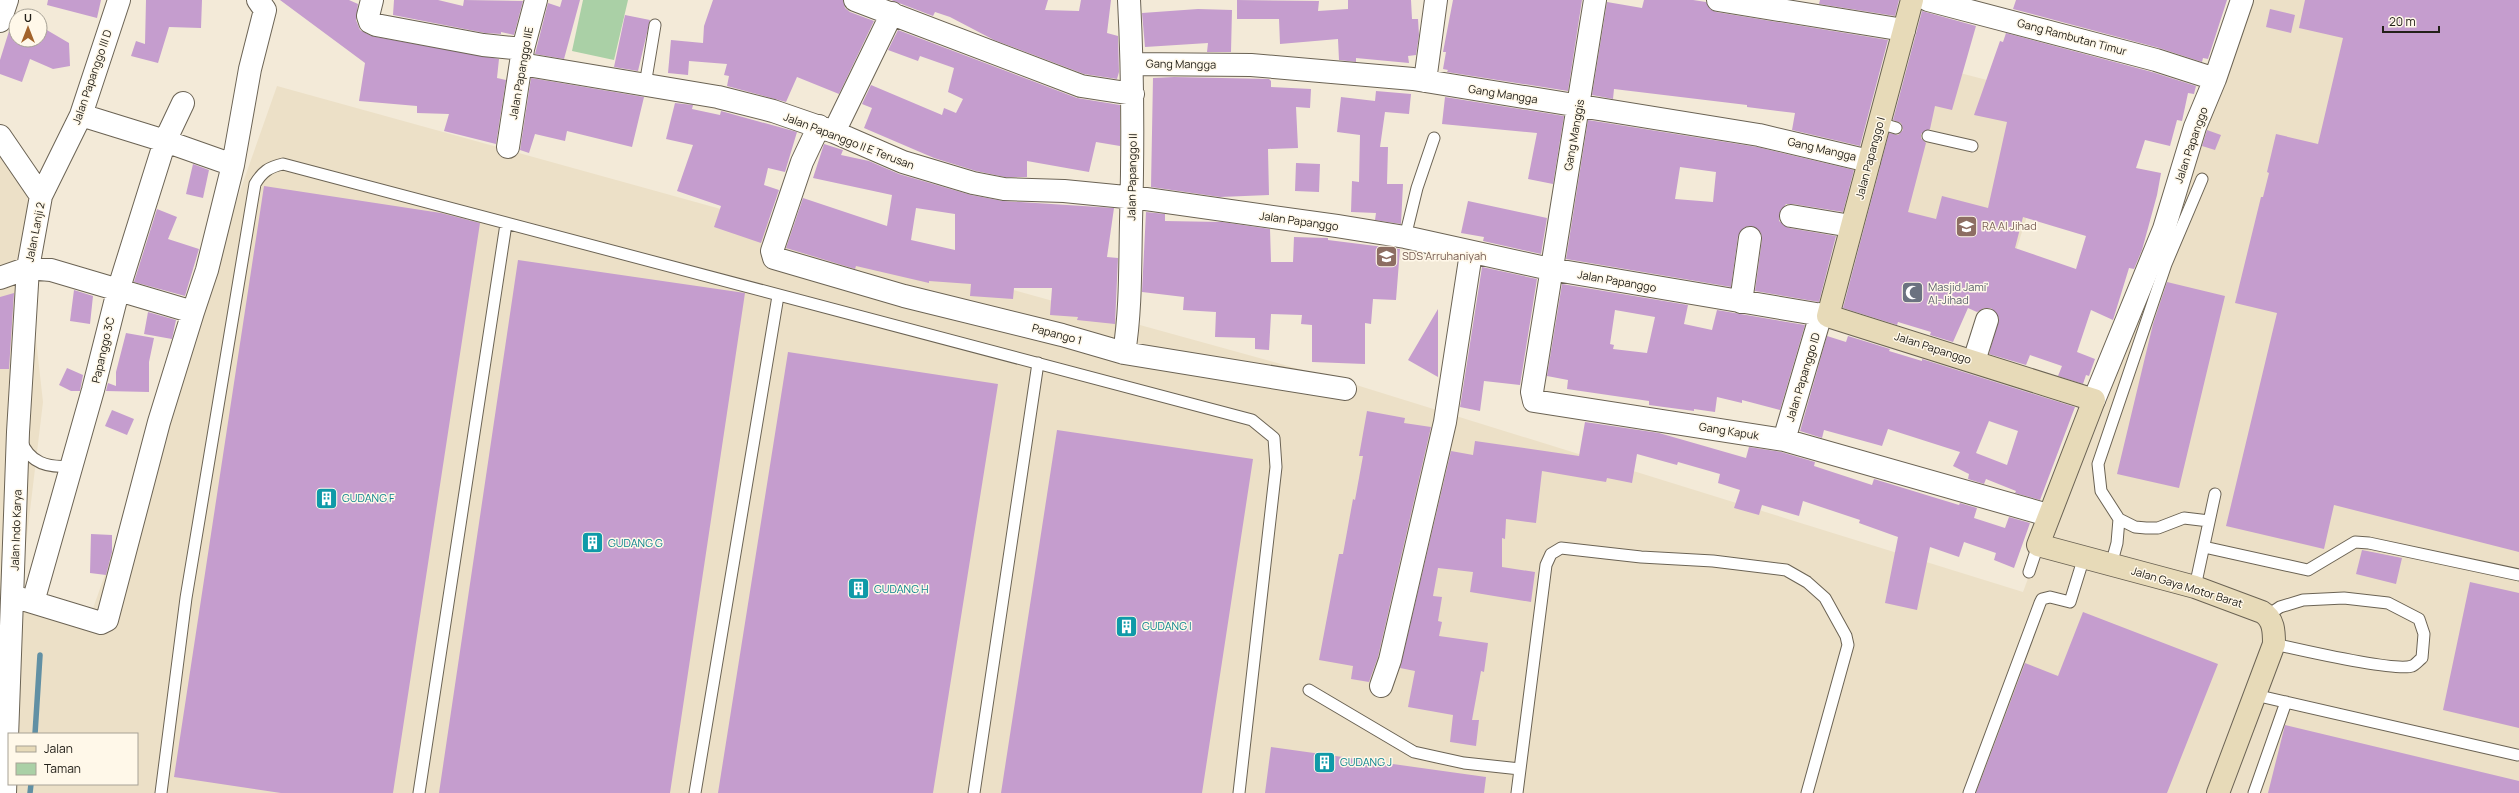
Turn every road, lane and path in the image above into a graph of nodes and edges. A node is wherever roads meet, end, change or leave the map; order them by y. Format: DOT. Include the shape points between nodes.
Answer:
graph roads {
  1 [pos="7,0"];
  2 [pos="119,0"];
  3 [pos="258,0"];
  4 [pos="372,0"];
  5 [pos="536,0"];
  6 [pos="855,0"];
  7 [pos="1129,0"];
  8 [pos="1436,0"];
  9 [pos="1595,0"];
  10 [pos="1718,0"];
  11 [pos="1912,0"];
  12 [pos="1928,0"];
  13 [pos="2242,0"];
  14 [pos="892,13"];
  15 [pos="0,21"];
  16 [pos="654,25"];
  17 [pos="1904,30"];
  18 [pos="522,56"];
  19 [pos="1132,64"];
  20 [pos="2215,80"];
  21 [pos="1425,81"];
  22 [pos="646,85"];
  23 [pos="1133,94"];
  24 [pos="183,102"];
  25 [pos="1579,106"];
  26 [pos="81,115"];
  27 [pos="826,129"];
  28 [pos="0,136"];
  29 [pos="1928,136"];
  30 [pos="1434,138"];
  31 [pos="165,141"];
  32 [pos="1972,146"];
  33 [pos="508,147"];
  34 [pos="1869,161"];
  35 [pos="233,165"];
  36 [pos="2202,179"];
  37 [pos="41,196"];
  38 [pos="1132,198"];
  39 [pos="1791,216"];
  40 [pos="506,224"];
  41 [pos="1852,226"];
  42 [pos="1405,237"];
  43 [pos="1750,238"];
  44 [pos="1471,253"];
  45 [pos="28,268"];
  46 [pos="1550,269"];
  47 [pos="0,278"];
  48 [pos="118,290"];
  49 [pos="778,296"];
  50 [pos="1741,302"];
  51 [pos="192,312"];
  52 [pos="1824,315"];
  53 [pos="1987,320"];
  54 [pos="1124,353"];
  55 [pos="1974,362"];
  56 [pos="1038,363"];
  57 [pos="1345,389"];
  58 [pos="2094,400"];
  59 [pos="18,432"];
  60 [pos="1784,440"];
  61 [pos="70,466"];
  62 [pos="2215,494"];
  63 [pos="2048,515"];
  64 [pos="2119,519"];
  65 [pos="2209,521"];
  66 [pos="2038,545"];
  67 [pos="2204,547"];
  68 [pos="2084,557"];
  69 [pos="2111,565"];
  70 [pos="2029,572"];
  71 [pos="2519,574"];
  72 [pos="2195,588"];
  73 [pos="23,599"];
  74 [pos="2268,616"];
  75 [pos="2274,644"];
  76 [pos="1381,686"];
  77 [pos="1309,690"];
  78 [pos="2255,695"];
  79 [pos="2286,702"];
  80 [pos="11,733"];
  81 [pos="2517,755"];
  82 [pos="8,761"];
  83 [pos="1520,769"];
  84 [pos="5,793"];
  85 [pos="161,793"];
  86 [pos="419,793"];
  87 [pos="695,793"];
  88 [pos="974,793"];
  89 [pos="1239,793"];
  90 [pos="1517,793"];
  91 [pos="1807,793"];
  92 [pos="1969,793"];
  93 [pos="2218,793"];
  94 [pos="2254,793"];
  1 -- 15 [label="street"];
  2 -- 26 [label="street, Jalan Papanggo III D"];
  3 -- 35 [label="street" via="265,10 264,19 250,69"];
  4 -- 18 [label="street, Jalan Papanggo II E Terusan" via="368,16 370,22 376,25 483,45"];
  5 -- 18 [label="street, Jalan Papanggo IIE"];
  6 -- 14 [label="street"];
  7 -- 19 [label="street, Jalan Papanggo II"];
  8 -- 21 [label="street"];
  9 -- 25 [label="street, Gang Manggis"];
  10 -- 17 [label="street"];
  11 -- 17 [label="street, Jalan Papanggo I"];
  12 -- 20 [label="street, Gang Rambutan Timur" via="2156,60"];
  13 -- 20 [label="street, Jalan Papanggo"];
  14 -- 23 [label="street" via="1081,86"];
  14 -- 27 [label="street"];
  16 -- 22 [label="lane"];
  17 -- 34 [label="street, Jalan Papanggo I" via="1888,126"];
  18 -- 22 [label="street, Jalan Papanggo II E Terusan"];
  18 -- 33 [label="street, Jalan Papanggo IIE"];
  19 -- 21 [label="street, Gang Mangga" via="1251,65"];
  19 -- 23 [label="street, Jalan Papanggo II"];
  20 -- 58 [label="street, Jalan Papanggo" via="2195,127 2164,229"];
  21 -- 25 [label="street, Gang Mangga"];
  22 -- 27 [label="street, Jalan Papanggo II E Terusan" via="718,97 773,111"];
  23 -- 38 [label="street, Jalan Papanggo II"];
  24 -- 31 [label="street, Papanggo 3C"];
  25 -- 34 [label="street, Gang Mangga" via="1759,135"];
  25 -- 46 [label="street, Gang Manggis"];
  26 -- 31 [label="street"];
  26 -- 37 [label="street, Jalan Papanggo III D"];
  27 -- 38 [label="street, Jalan Papanggo II E Terusan" via="904,162 973,184 1004,189 1064,191"];
  27 -- 54 [label="street, Papango 1" via="788,202 772,251 774,258 904,296"];
  28 -- 37 [label="street"];
  29 -- 32 [label="lane"];
  30 -- 42 [label="lane" via="1417,188"];
  31 -- 35 [label="street"];
  31 -- 48 [label="street, Papanggo 3C"];
  34 -- 41 [label="street, Jalan Papanggo I"];
  35 -- 51 [label="street" via="206,270"];
  36 -- 64 [label="lane" via="2166,264 2098,464 2101,491"];
  37 -- 45 [label="street, Jalan Lanji 2"];
  38 -- 42 [label="street, Jalan Papanggo"];
  38 -- 54 [label="street, Jalan Papanggo II" via="1129,316"];
  39 -- 41 [label="street"];
  40 -- 49 [label="lane"];
  40 -- 85 [label="lane" via="283,164 273,166 260,176 255,184 186,598"];
  40 -- 86 [label="lane"];
  41 -- 52 [label="street, Jalan Papanggo I"];
  42 -- 44 [label="street, Jalan Papanggo"];
  43 -- 50 [label="street"];
  44 -- 46 [label="street, Jalan Papanggo"];
  44 -- 76 [label="street" via="1445,422 1390,660"];
  45 -- 47 [label="street"];
  45 -- 48 [label="street" via="51,270"];
  45 -- 59 [label="street, Jalan Indo Karya"];
  46 -- 50 [label="street, Jalan Papanggo"];
  46 -- 60 [label="street, Gang Kapuk" via="1532,392 1534,401"];
  48 -- 51 [label="street"];
  48 -- 61 [label="street, Papanggo 3C" via="93,390"];
  49 -- 56 [label="lane"];
  49 -- 87 [label="lane"];
  50 -- 52 [label="street, Jalan Papanggo"];
  51 -- 73 [label="street" via="159,422 106,620 101,623"];
  52 -- 55 [label="street, Jalan Papanggo"];
  52 -- 60 [label="street, Jalan Papanggo ID"];
  53 -- 55 [label="street"];
  54 -- 57 [label="street, Papango 1"];
  55 -- 58 [label="street, Jalan Papanggo"];
  56 -- 88 [label="lane"];
  56 -- 89 [label="lane" via="1252,420 1274,438 1276,467"];
  58 -- 63 [label="street, Jalan Papanggo"];
  59 -- 61 [label="lane" via="25,450 41,464 55,468"];
  59 -- 73 [label="street, Jalan Indo Karya"];
  60 -- 63 [label="street, Gang Kapuk"];
  61 -- 73 [label="street, Papanggo 3C"];
  62 -- 65 [label="lane"];
  63 -- 66 [label="street, Jalan Papanggo"];
  64 -- 65 [label="lane" via="2135,527 2146,528 2158,528 2184,518"];
  64 -- 69 [label="lane" via="2117,543"];
  65 -- 67 [label="lane"];
  66 -- 68 [label="street, Jalan Gaya Motor Barat"];
  66 -- 70 [label="lane"];
  67 -- 71 [label="lane" via="2308,570 2355,542"];
  67 -- 72 [label="lane"];
  68 -- 69 [label="street, Jalan Gaya Motor Barat"];
  68 -- 92 [label="lane" via="2070,602 2050,596 2042,599 2040,603"];
  69 -- 72 [label="street, Jalan Gaya Motor Barat"];
  72 -- 74 [label="street, Jalan Gaya Motor Barat"];
  73 -- 80 [label="street, Jalan Indo Karya"];
  74 -- 75 [label="street" via="2272,623"];
  74 -- 75 [label="lane" via="2280,607 2303,600 2344,598 2388,603 2418,619 2424,634 2422,658 2412,666 2397,667"];
  75 -- 78 [label="street"];
  77 -- 83 [label="lane" via="1414,752 1464,763"];
  78 -- 79 [label="lane"];
  78 -- 93 [label="street"];
  79 -- 81 [label="lane"];
  79 -- 94 [label="lane"];
  82 -- 84 [label="street, Jalan Indo Karya"];
  83 -- 90 [label="lane"];
  83 -- 91 [label="lane" via="1546,565 1551,554 1561,548 1583,549 1786,570 1807,582 1825,598 1846,636 1848,645"];
}
